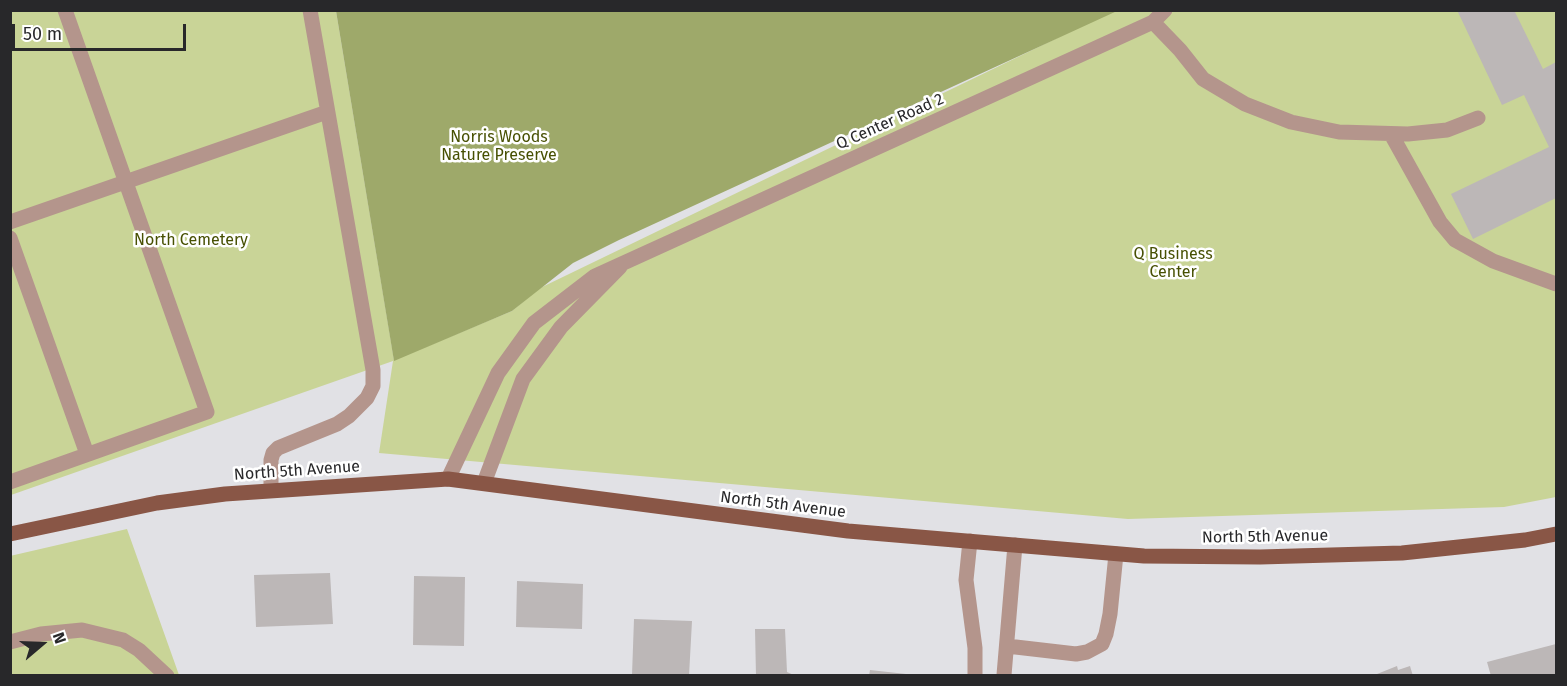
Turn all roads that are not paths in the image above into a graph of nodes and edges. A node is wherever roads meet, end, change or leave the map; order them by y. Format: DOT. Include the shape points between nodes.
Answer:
graph roads {
  1 [pos="65,10"];
  2 [pos="310,10"];
  3 [pos="1165,10"];
  4 [pos="1153,22"];
  5 [pos="327,112"];
  6 [pos="1478,118"];
  7 [pos="1392,134"];
  8 [pos="125,183"];
  9 [pos="10,222"];
  10 [pos="10,238"];
  11 [pos="627,261"];
  12 [pos="1557,284"];
  13 [pos="87,454"];
  14 [pos="448,479"];
  15 [pos="10,482"];
  16 [pos="484,483"];
  17 [pos="271,490"];
  18 [pos="10,534"];
  19 [pos="1557,534"];
  20 [pos="970,541"];
  21 [pos="1015,545"];
  22 [pos="1116,554"];
  23 [pos="10,642"];
  24 [pos="1007,646"];
  25 [pos="167,675"];
  26 [pos="975,675"];
  27 [pos="1004,675"];
  1 -- 8 [label="lane"];
  2 -- 5 [label="lane"];
  3 -- 4 [label="lane, Q Center Road 2"];
  4 -- 7 [label="lane" via="1203,79 1245,104 1291,122 1339,132"];
  4 -- 11 [label="lane, Q Center Road 2"];
  5 -- 8 [label="lane"];
  5 -- 17 [label="lane" via="373,386 349,416 273,453"];
  6 -- 7 [label="lane" via="1447,130"];
  7 -- 12 [label="lane" via="1440,222 1455,240 1493,261"];
  8 -- 9 [label="lane"];
  8 -- 13 [label="lane" via="207,412"];
  10 -- 13 [label="lane"];
  11 -- 14 [label="lane, Q Center Road 2" via="595,276 534,322 498,373"];
  11 -- 16 [label="lane" via="561,327 523,379"];
  13 -- 15 [label="lane"];
  14 -- 16 [label="main road, North 5th Avenue"];
  14 -- 17 [label="main road, North 5th Avenue"];
  16 -- 20 [label="main road, North 5th Avenue" via="825,528"];
  17 -- 18 [label="main road, North 5th Avenue" via="157,503"];
  19 -- 22 [label="main road, North 5th Avenue" via="1402,553"];
  20 -- 21 [label="main road, North 5th Avenue"];
  20 -- 26 [label="lane" via="966,580"];
  21 -- 22 [label="main road, North 5th Avenue"];
  21 -- 24 [label="lane"];
  22 -- 24 [label="lane" via="1110,614 1102,644 1076,654"];
  23 -- 25 [label="lane" via="82,630 123,640"];
  24 -- 27 [label="lane"];
}
